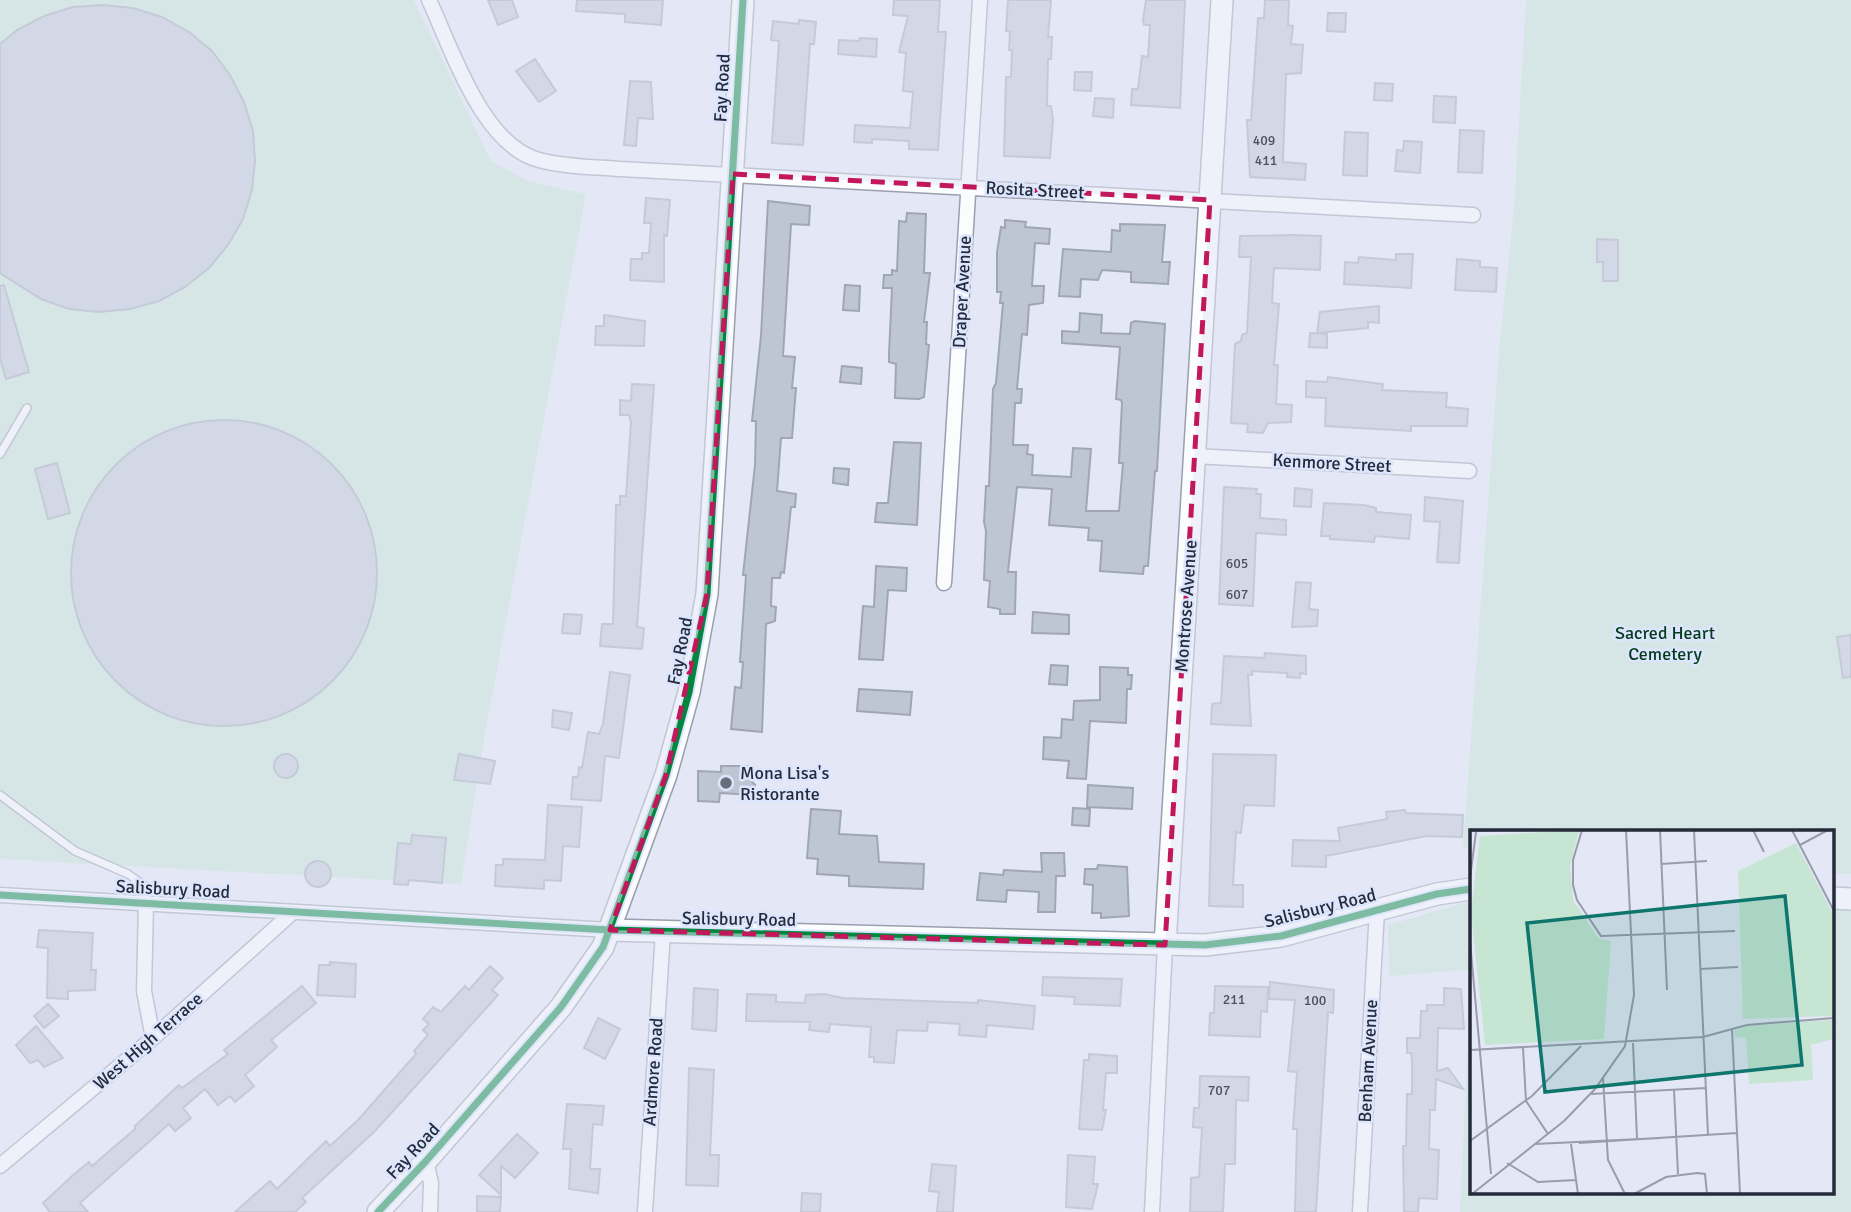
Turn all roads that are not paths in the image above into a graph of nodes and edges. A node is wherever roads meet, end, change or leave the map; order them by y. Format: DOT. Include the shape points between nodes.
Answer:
graph roads {
  1 [pos="429,0"];
  2 [pos="743,0"];
  3 [pos="980,0"];
  4 [pos="1222,0"];
  5 [pos="733,174"];
  6 [pos="968,186"];
  7 [pos="1210,200"];
  8 [pos="1473,215"];
  9 [pos="27,408"];
  10 [pos="0,454"];
  11 [pos="1195,456"];
  12 [pos="1469,471"];
  13 [pos="944,583"];
  14 [pos="0,795"];
  15 [pos="1470,889"];
  16 [pos="0,895"];
  17 [pos="146,903"];
  18 [pos="1377,910"];
  19 [pos="293,912"];
  20 [pos="610,930"];
  21 [pos="663,932"];
  22 [pos="1165,944"];
  23 [pos="153,1038"];
  24 [pos="426,1161"];
  25 [pos="0,1166"];
  26 [pos="378,1212"];
  27 [pos="430,1212"];
  28 [pos="645,1212"];
  29 [pos="1152,1212"];
  30 [pos="1360,1212"];
  1 -- 5 [label="street, Rosita Street" via="477,101 496,133 513,148 538,160 597,167"];
  2 -- 5 [label="street, Fay Road"];
  3 -- 6 [label="street, Draper Avenue"];
  4 -- 7 [label="street, Montrose Avenue"];
  5 -- 6 [label="street, Rosita Street"];
  5 -- 20 [label="street, Fay Road" via="708,594 689,692 666,775"];
  6 -- 7 [label="street, Rosita Street"];
  6 -- 13 [label="street, Draper Avenue"];
  7 -- 8 [label="street, Rosita Street"];
  7 -- 11 [label="street, Montrose Avenue"];
  9 -- 10 [label="lane"];
  11 -- 12 [label="street, Kenmore Street"];
  11 -- 22 [label="street, Montrose Avenue"];
  14 -- 17 [label="lane" via="75,851 148,888"];
  15 -- 18 [label="street, Salisbury Road"];
  16 -- 17 [label="street, Salisbury Road"];
  17 -- 19 [label="street, Salisbury Road"];
  17 -- 23 [label="street" via="144,991"];
  18 -- 22 [label="street, Salisbury Road" via="1281,936 1205,945"];
  18 -- 30 [label="street, Benham Avenue"];
  19 -- 20 [label="street, Salisbury Road"];
  19 -- 23 [label="street, West High Terrace"];
  20 -- 21 [label="street, Salisbury Road"];
  20 -- 24 [label="street, Fay Road" via="561,1007"];
  21 -- 22 [label="street, Salisbury Road"];
  21 -- 28 [label="street, Ardmore Road"];
  22 -- 29 [label="street, Montrose Avenue"];
  23 -- 25 [label="street, West High Terrace"];
  24 -- 26 [label="street, Fay Road"];
  24 -- 27 [label="street"];
}
